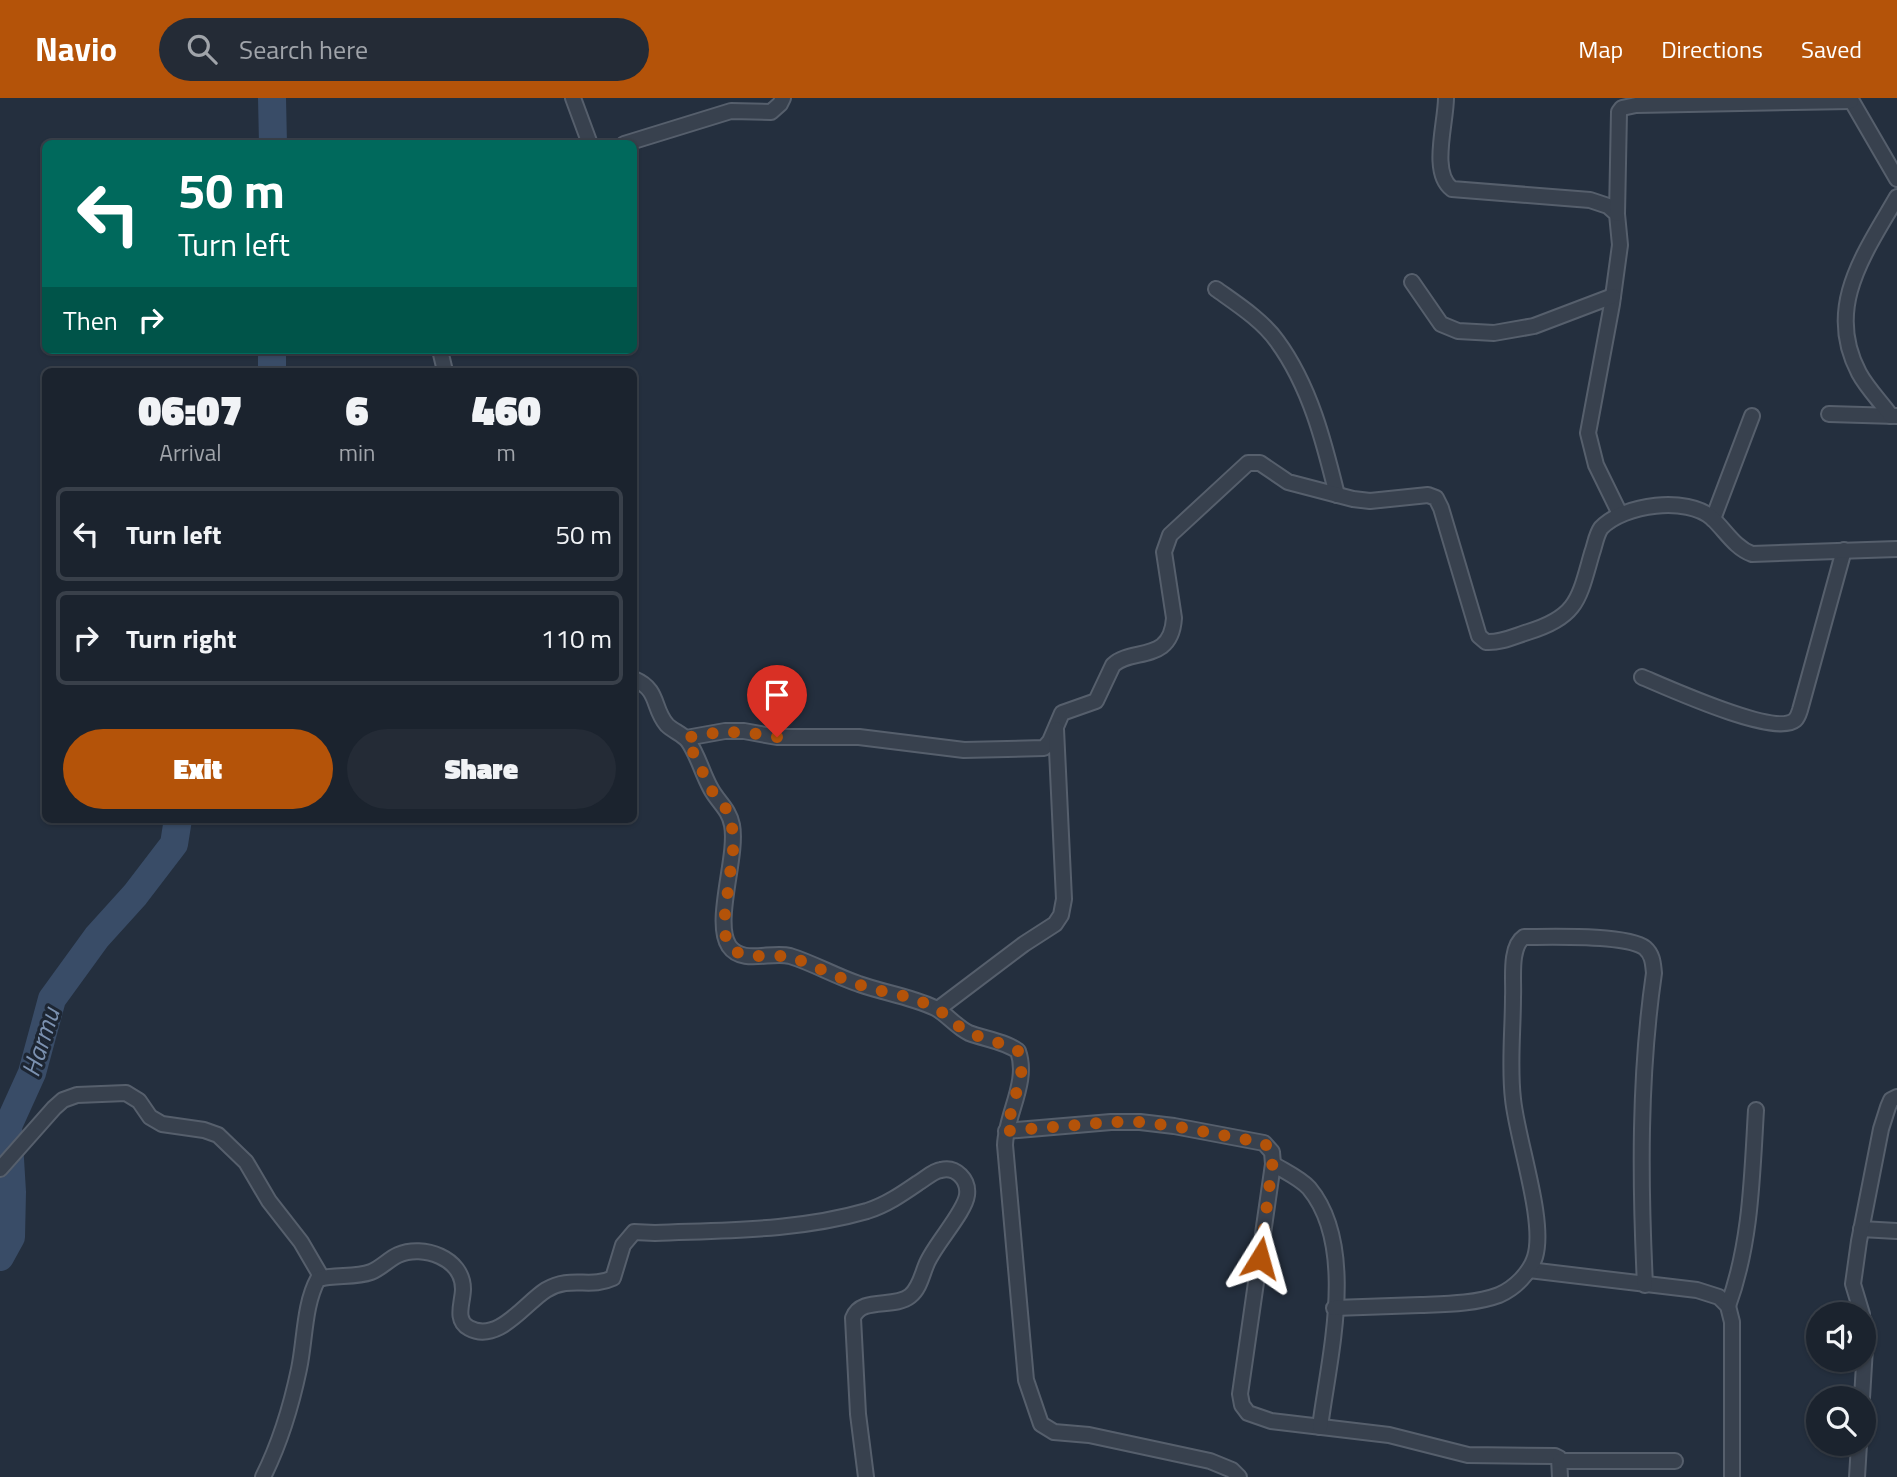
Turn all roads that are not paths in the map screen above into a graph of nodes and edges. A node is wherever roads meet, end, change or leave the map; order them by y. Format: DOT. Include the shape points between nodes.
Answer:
graph roads {
  1 [pos="573,98"];
  2 [pos="783,98"];
  3 [pos="1446,98"];
  4 [pos="1851,99"];
  5 [pos="589,140"];
  6 [pos="637,140"];
  7 [pos="1897,179"];
  8 [pos="1897,197"];
  9 [pos="1617,214"];
  10 [pos="1412,282"];
  11 [pos="1216,289"];
  12 [pos="1614,296"];
  13 [pos="1829,414"];
  14 [pos="1752,416"];
  15 [pos="1894,416"];
  16 [pos="1337,495"];
  17 [pos="1620,514"];
  18 [pos="1713,519"];
  19 [pos="1897,549"];
  20 [pos="1844,550"];
  21 [pos="1642,677"];
  22 [pos="637,681"];
  23 [pos="1056,724"];
  24 [pos="686,738"];
  25 [pos="938,1009"];
  26 [pos="1897,1097"];
  27 [pos="1756,1110"];
  28 [pos="1006,1131"];
  29 [pos="1273,1164"];
  30 [pos="0,1170"];
  31 [pos="1861,1228"];
  32 [pos="1897,1231"];
  33 [pos="1529,1270"];
  34 [pos="322,1278"];
  35 [pos="1645,1285"];
  36 [pos="1858,1302"];
  37 [pos="1728,1306"];
  38 [pos="1334,1308"];
  39 [pos="1320,1427"];
  40 [pos="1858,1456"];
  41 [pos="1560,1461"];
  42 [pos="1675,1461"];
  43 [pos="263,1477"];
  44 [pos="866,1477"];
  45 [pos="1239,1477"];
  46 [pos="1560,1477"];
  47 [pos="1732,1477"];
  48 [pos="1857,1477"];
  1 -- 5 [label="street"];
  2 -- 6 [label="street" via="771,112 731,111"];
  3 -- 9 [label="street" via="1440,169 1452,189 1590,201"];
  4 -- 7 [label="street"];
  4 -- 9 [label="street" via="1622,108"];
  8 -- 15 [label="street" via="1858,264 1846,298 1846,328 1859,374"];
  9 -- 12 [label="street" via="1620,245"];
  10 -- 12 [label="street" via="1441,324 1458,331 1534,326"];
  11 -- 16 [label="street" via="1276,339 1296,372 1324,442"];
  12 -- 17 [label="street" via="1588,441"];
  13 -- 15 [label="street"];
  14 -- 18 [label="street"];
  16 -- 17 [label="street" via="1370,501 1436,498 1479,636 1490,643 1540,629 1575,605 1598,532"];
  16 -- 23 [label="street" via="1288,482 1261,463 1248,463 1170,535 1165,545 1174,618 1170,636 1150,653 1118,661 1096,701 1066,710"];
  17 -- 18 [label="street" via="1645,507 1689,506"];
  18 -- 20 [label="street" via="1752,554"];
  19 -- 20 [label="street"];
  20 -- 21 [label="street" via="1795,720 1785,723 1737,716"];
  22 -- 24 [label="street" via="653,694 667,725"];
  23 -- 24 [label="street" via="1047,746 1031,749 964,750 859,737 777,737 744,731"];
  23 -- 25 [label="street" via="1061,915 1055,924"];
  24 -- 25 [label="street" via="732,825 724,922 734,951 747,956 790,956 846,980"];
  25 -- 28 [label="street" via="966,1032 1018,1051 1022,1068"];
  26 -- 31 [label="street" via="1891,1100 1881,1129"];
  27 -- 37 [label="street" via="1748,1230"];
  28 -- 29 [label="street" via="1111,1122 1174,1126 1264,1143 1272,1152"];
  28 -- 45 [label="street" via="1026,1380 1041,1424 1054,1432 1089,1434 1210,1461"];
  29 -- 38 [label="street" via="1307,1185 1328,1223 1334,1244"];
  29 -- 39 [label="street" via="1240,1394 1242,1405 1257,1418"];
  30 -- 34 [label="street" via="69,1097 113,1092 133,1096 154,1119 218,1135 240,1154"];
  31 -- 32 [label="street"];
  31 -- 36 [label="street" via="1853,1284"];
  33 -- 35 [label="street"];
  33 -- 35 [label="street" via="1538,1240 1513,1099 1514,963 1519,940 1613,939 1644,947 1654,973 1642,1082"];
  33 -- 38 [label="street" via="1510,1289 1484,1299"];
  34 -- 43 [label="street" via="312,1294 285,1424"];
  34 -- 44 [label="street" via="370,1272 397,1255 423,1250 454,1266 463,1282 460,1316 467,1327 493,1330 558,1284 613,1278 623,1245 634,1232 778,1228 819,1221 867,1211 948,1169 962,1177 967,1193 933,1249 917,1288 905,1299 862,1307 853,1318"];
  35 -- 37 [label="street" via="1697,1290 1719,1297"];
  37 -- 47 [label="street" via="1734,1354"];
  38 -- 39 [label="street"];
  39 -- 41 [label="street" via="1390,1435 1468,1455 1555,1456"];
  40 -- 48 [label="street"];
  41 -- 42 [label="street"];
  41 -- 46 [label="street"];
}
